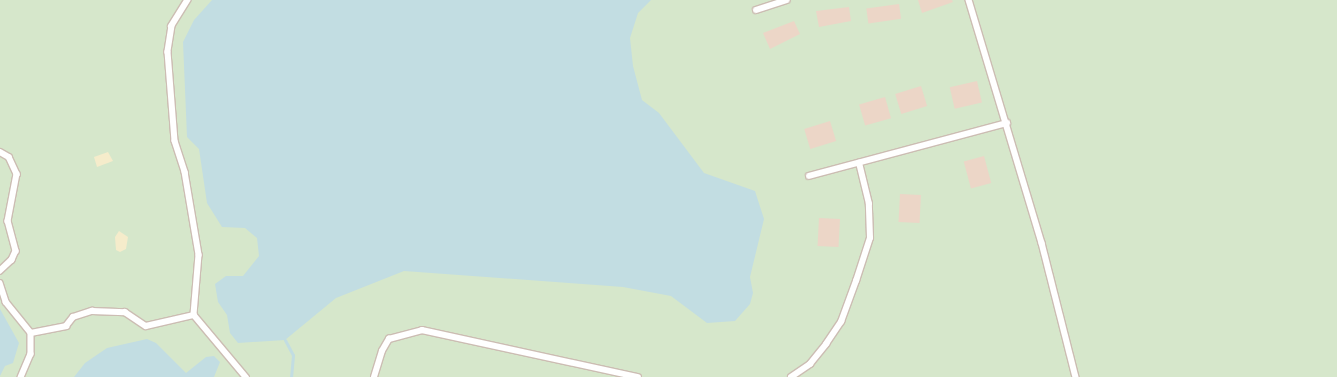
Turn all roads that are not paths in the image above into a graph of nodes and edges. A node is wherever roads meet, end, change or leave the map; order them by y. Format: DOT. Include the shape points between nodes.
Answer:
graph roads {
  1 [pos="188,0"];
  2 [pos="786,0"];
  3 [pos="969,0"];
  4 [pos="756,10"];
  5 [pos="1007,123"];
  6 [pos="0,152"];
  7 [pos="860,163"];
  8 [pos="809,176"];
  9 [pos="0,271"];
  10 [pos="0,283"];
  11 [pos="194,315"];
  12 [pos="31,333"];
  13 [pos="21,377"];
  14 [pos="246,377"];
  15 [pos="374,377"];
  16 [pos="638,377"];
  17 [pos="791,377"];
  18 [pos="1076,377"];
  1 -- 11 [label="lane" via="172,26 168,52 175,140 185,172 199,255"];
  2 -- 4 [label="lane"];
  3 -- 5 [label="lane"];
  5 -- 7 [label="lane"];
  5 -- 18 [label="lane"];
  6 -- 9 [label="lane" via="9,157 17,174 8,221 16,251"];
  7 -- 8 [label="lane"];
  7 -- 17 [label="lane" via="868,204 870,238 841,322 810,364"];
  10 -- 12 [label="lane" via="6,302"];
  11 -- 12 [label="lane" via="146,326 125,312 92,310 73,317 66,326"];
  11 -- 14 [label="lane"];
  12 -- 13 [label="lane" via="31,354"];
  15 -- 16 [label="lane" via="389,339 422,330"];
}
